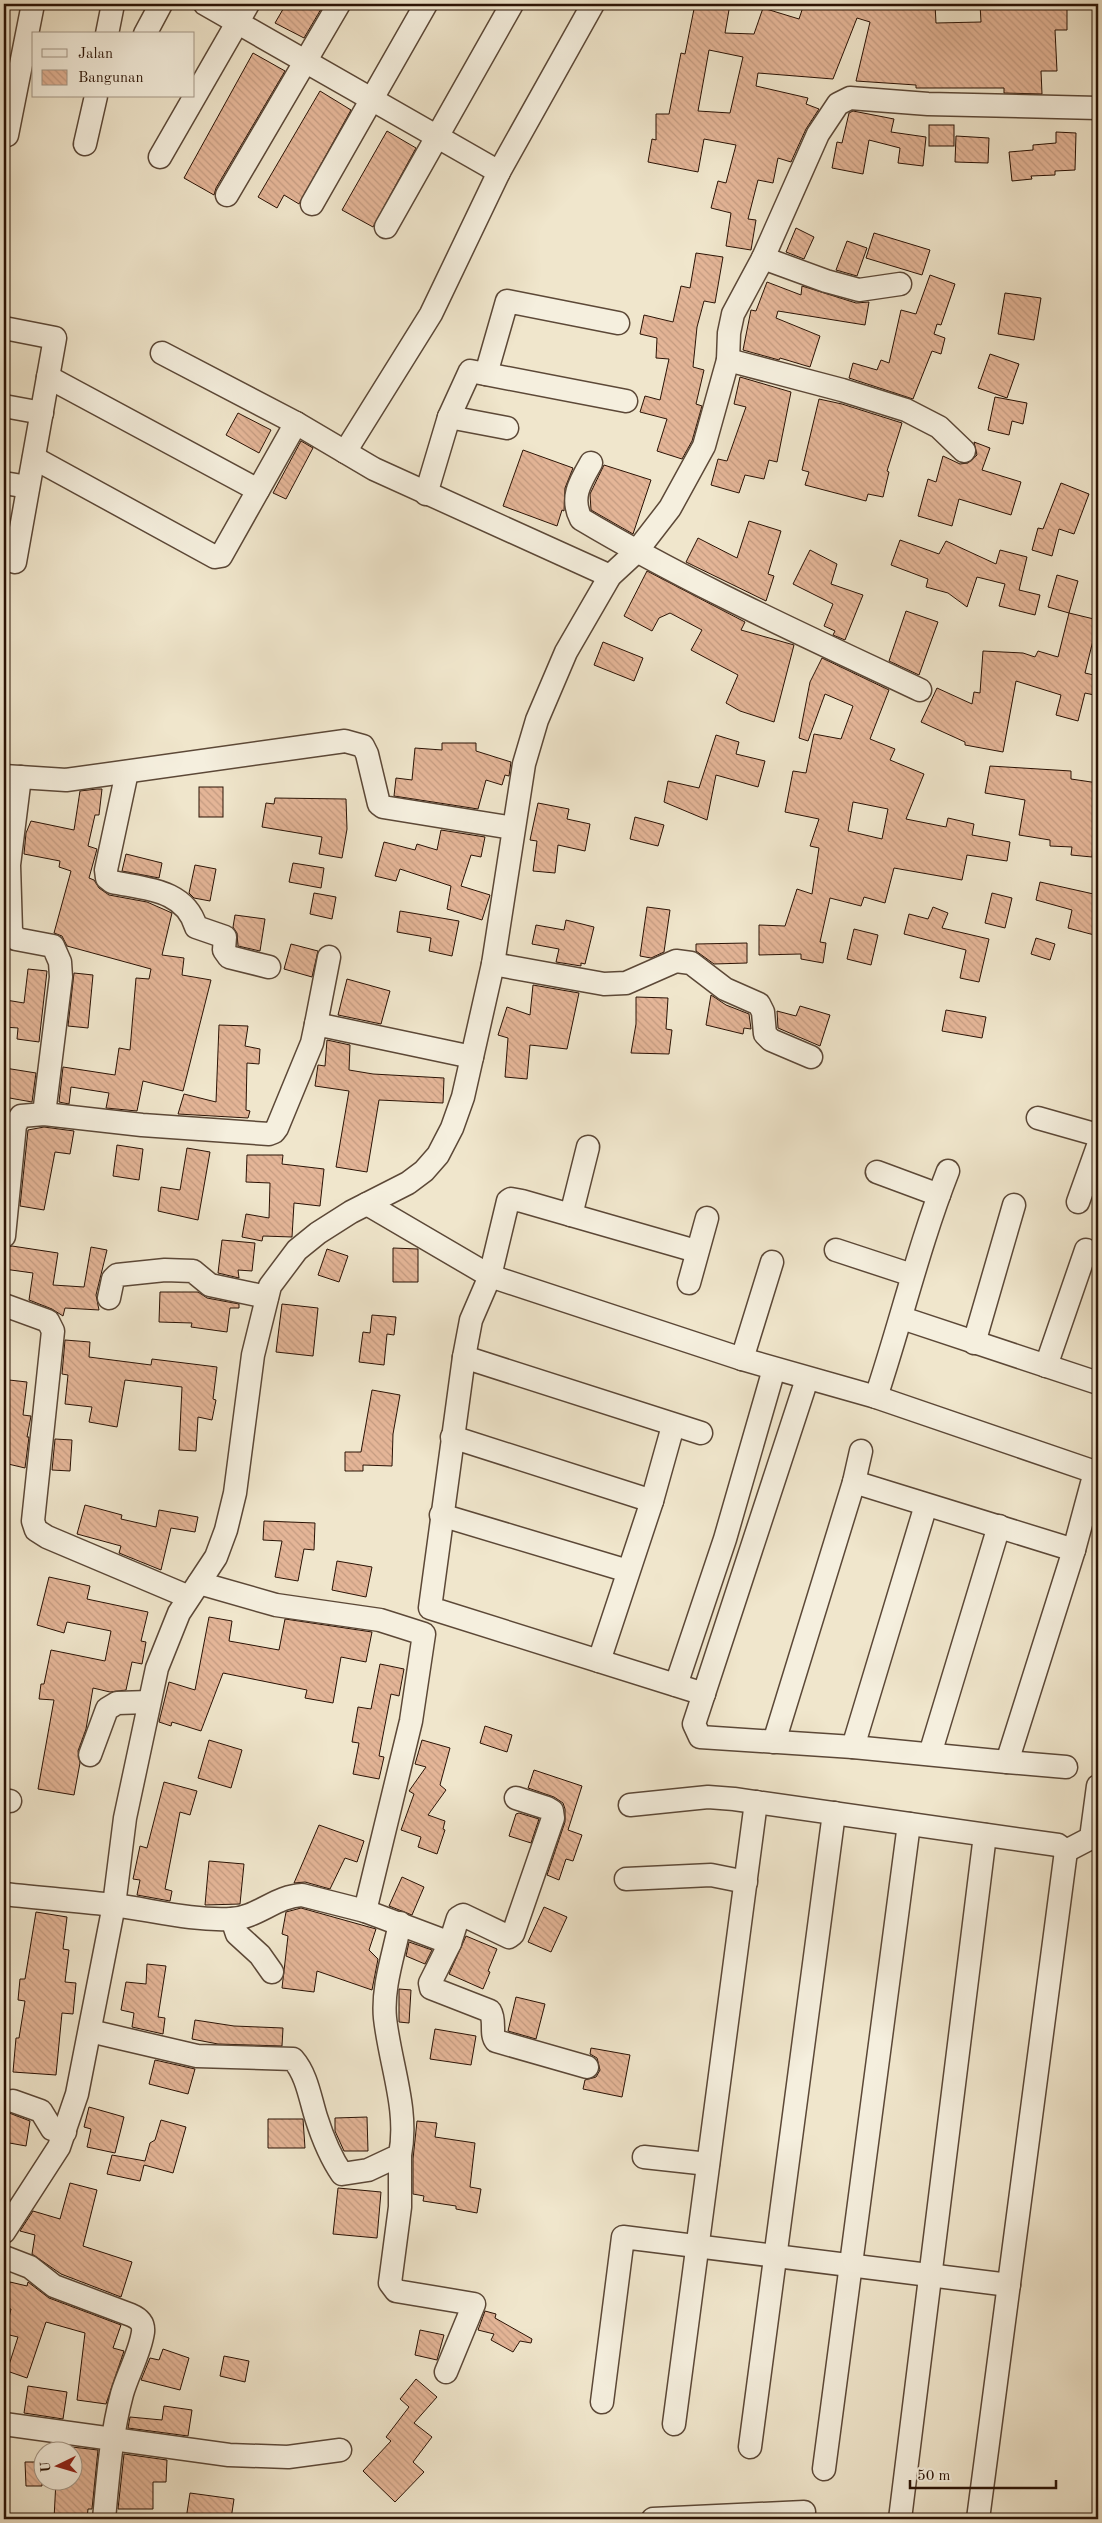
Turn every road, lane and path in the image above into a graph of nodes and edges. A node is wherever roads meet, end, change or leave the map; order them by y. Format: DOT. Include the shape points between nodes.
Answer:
graph roads {
  1 [pos="33,4"];
  2 [pos="113,4"];
  3 [pos="162,4"];
  4 [pos="205,4"];
  5 [pos="339,4"];
  6 [pos="426,4"];
  7 [pos="512,4"];
  8 [pos="593,4"];
  9 [pos="243,13"];
  10 [pos="108,32"];
  11 [pos="145,32"];
  12 [pos="305,62"];
  13 [pos="195,96"];
  14 [pos="97,98"];
  15 [pos="194,98"];
  16 [pos="373,100"];
  17 [pos="1098,108"];
  18 [pos="7,135"];
  19 [pos="437,137"];
  20 [pos="84,144"];
  21 [pos="160,157"];
  22 [pos="499,172"];
  23 [pos="227,194"];
  24 [pos="312,204"];
  25 [pos="386,227"];
  26 [pos="763,258"];
  27 [pos="900,284"];
  28 [pos="618,322"];
  29 [pos="4,328"];
  30 [pos="162,353"];
  31 [pos="728,360"];
  32 [pos="486,374"];
  33 [pos="48,377"];
  34 [pos="626,401"];
  35 [pos="4,406"];
  36 [pos="42,413"];
  37 [pos="449,417"];
  38 [pos="296,423"];
  39 [pos="507,428"];
  40 [pos="964,451"];
  41 [pos="345,452"];
  42 [pos="34,458"];
  43 [pos="591,463"];
  44 [pos="4,483"];
  45 [pos="28,488"];
  46 [pos="258,490"];
  47 [pos="426,494"];
  48 [pos="636,552"];
  49 [pos="4,559"];
  50 [pos="610,576"];
  51 [pos="920,690"];
  52 [pos="127,772"];
  53 [pos="12,777"];
  54 [pos="513,828"];
  55 [pos="329,958"];
  56 [pos="493,964"];
  57 [pos="268,967"];
  58 [pos="316,1024"];
  59 [pos="472,1057"];
  60 [pos="811,1057"];
  61 [pos="44,1114"];
  62 [pos="1038,1118"];
  63 [pos="1098,1135"];
  64 [pos="588,1146"];
  65 [pos="1098,1146"];
  66 [pos="948,1171"];
  67 [pos="877,1172"];
  68 [pos="939,1195"];
  69 [pos="1078,1202"];
  70 [pos="367,1204"];
  71 [pos="1014,1205"];
  72 [pos="571,1215"];
  73 [pos="707,1218"];
  74 [pos="4,1236"];
  75 [pos="836,1250"];
  76 [pos="1086,1250"];
  77 [pos="696,1251"];
  78 [pos="772,1262"];
  79 [pos="912,1275"];
  80 [pos="490,1276"];
  81 [pos="689,1283"];
  82 [pos="267,1297"];
  83 [pos="109,1298"];
  84 [pos="4,1305"];
  85 [pos="902,1318"];
  86 [pos="974,1343"];
  87 [pos="464,1357"];
  88 [pos="742,1359"];
  89 [pos="1046,1366"];
  90 [pos="774,1369"];
  91 [pos="807,1379"];
  92 [pos="1098,1383"];
  93 [pos="876,1397"];
  94 [pos="673,1426"];
  95 [pos="700,1433"];
  96 [pos="452,1437"];
  97 [pos="861,1451"];
  98 [pos="1097,1467"];
  99 [pos="854,1482"];
  100 [pos="652,1500"];
  101 [pos="926,1504"];
  102 [pos="442,1515"];
  103 [pos="999,1526"];
  104 [pos="1074,1550"];
  105 [pos="628,1571"];
  106 [pos="194,1590"];
  107 [pos="430,1608"];
  108 [pos="424,1634"];
  109 [pos="599,1660"];
  110 [pos="676,1685"];
  111 [pos="704,1694"];
  112 [pos="149,1702"];
  113 [pos="774,1742"];
  114 [pos="853,1747"];
  115 [pos="930,1754"];
  116 [pos="90,1755"];
  117 [pos="1007,1762"];
  118 [pos="1066,1766"];
  119 [pos="1098,1786"];
  120 [pos="516,1798"];
  121 [pos="756,1802"];
  122 [pos="630,1805"];
  123 [pos="834,1813"];
  124 [pos="909,1824"];
  125 [pos="985,1835"];
  126 [pos="1066,1851"];
  127 [pos="626,1879"];
  128 [pos="746,1882"];
  129 [pos="4,1894"];
  130 [pos="114,1905"];
  131 [pos="365,1911"];
  132 [pos="232,1919"];
  133 [pos="400,1924"];
  134 [pos="450,1943"];
  135 [pos="272,1972"];
  136 [pos="90,2031"];
  137 [pos="587,2067"];
  138 [pos="13,2101"];
  139 [pos="65,2132"];
  140 [pos="400,2155"];
  141 [pos="644,2157"];
  142 [pos="708,2164"];
  143 [pos="4,2232"];
  144 [pos="698,2246"];
  145 [pos="775,2256"];
  146 [pos="4,2258"];
  147 [pos="851,2266"];
  148 [pos="930,2276"];
  149 [pos="1009,2285"];
  150 [pos="446,2372"];
  151 [pos="602,2402"];
  152 [pos="4,2424"];
  153 [pos="674,2424"];
  154 [pos="112,2438"];
  155 [pos="750,2448"];
  156 [pos="340,2450"];
  157 [pos="824,2469"];
  158 [pos="804,2512"];
  159 [pos="104,2519"];
  160 [pos="653,2519"];
  161 [pos="900,2519"];
  162 [pos="978,2519"];
  1 -- 18 [label="street"];
  2 -- 10 [label="street"];
  3 -- 11 [label="street"];
  4 -- 9 [label="street"];
  5 -- 12 [label="street"];
  6 -- 16 [label="street"];
  7 -- 19 [label="street"];
  8 -- 22 [label="street"];
  9 -- 12 [label="street"];
  9 -- 13 [label="street"];
  12 -- 16 [label="street"];
  12 -- 23 [label="street"];
  14 -- 20 [label="street"];
  15 -- 21 [label="street"];
  16 -- 19 [label="street"];
  16 -- 24 [label="street"];
  17 -- 26 [label="street" via="842,100 818,134"];
  19 -- 22 [label="street"];
  19 -- 25 [label="street"];
  22 -- 41 [label="street" via="431,314"];
  26 -- 27 [label="street" via="859,290"];
  26 -- 31 [label="street" via="734,314 729,333"];
  28 -- 32 [label="street" via="507,301"];
  29 -- 33 [label="street" via="55,338"];
  30 -- 38 [label="street"];
  31 -- 40 [label="street" via="906,410 939,427"];
  31 -- 48 [label="street" via="704,446 670,508"];
  32 -- 34 [label="street"];
  32 -- 37 [label="street" via="470,371"];
  33 -- 36 [label="street"];
  33 -- 46 [label="street"];
  35 -- 36 [label="street"];
  36 -- 42 [label="street"];
  37 -- 39 [label="street"];
  37 -- 47 [label="street"];
  38 -- 41 [label="street"];
  38 -- 46 [label="street"];
  41 -- 47 [label="street"];
  42 -- 45 [label="street"];
  42 -- 46 [label="street" via="215,557 221,556"];
  43 -- 48 [label="street" via="578,485 576,510 582,519"];
  44 -- 45 [label="street"];
  45 -- 49 [label="street" via="15,562"];
  47 -- 50 [label="street"];
  48 -- 50 [label="street"];
  48 -- 51 [label="street"];
  50 -- 54 [label="street" via="566,652 537,720 524,764"];
  52 -- 53 [label="street" via="66,780"];
  52 -- 54 [label="street" via="345,741 357,742 367,754 379,804 384,808"];
  52 -- 57 [label="street" via="106,870 108,878 112,882 172,896 189,910 196,927 225,937 224,950 229,957"];
  53 -- 61 [label="street" via="10,931 16,939 53,946 60,962 61,977"];
  54 -- 56 [label="street"];
  55 -- 58 [label="street"];
  56 -- 59 [label="street"];
  56 -- 60 [label="street" via="604,984 626,983 676,961 691,963 725,989 759,1004 766,1034 771,1040"];
  58 -- 59 [label="street"];
  58 -- 61 [label="street" via="312,1043 274,1132 268,1134"];
  59 -- 70 [label="street" via="452,1128 438,1155 408,1183"];
  61 -- 74 [label="street" via="21,1116 15,1125"];
  62 -- 63 [label="street"];
  64 -- 72 [label="street"];
  65 -- 69 [label="street"];
  66 -- 68 [label="street"];
  67 -- 68 [label="street"];
  68 -- 79 [label="street"];
  70 -- 80 [label="street"];
  70 -- 82 [label="street" via="318,1233 297,1250 277,1274"];
  71 -- 86 [label="street"];
  72 -- 77 [label="street"];
  72 -- 80 [label="street" via="511,1198"];
  73 -- 77 [label="street"];
  75 -- 79 [label="street"];
  76 -- 89 [label="street"];
  77 -- 81 [label="street"];
  78 -- 88 [label="street"];
  79 -- 85 [label="street"];
  80 -- 87 [label="street" via="471,1320"];
  80 -- 88 [label="street"];
  82 -- 83 [label="street" via="210,1285 193,1271 165,1270 117,1275"];
  82 -- 106 [label="street" via="253,1355 235,1493 226,1530 216,1556"];
  84 -- 106 [label="street" via="48,1321 53,1331 33,1521 36,1530 47,1538"];
  85 -- 86 [label="street"];
  85 -- 93 [label="street"];
  86 -- 89 [label="street"];
  87 -- 94 [label="street"];
  87 -- 96 [label="street"];
  88 -- 90 [label="street"];
  89 -- 92 [label="street"];
  90 -- 91 [label="street"];
  90 -- 110 [label="street" via="725,1539"];
  91 -- 93 [label="street"];
  91 -- 111 [label="street"];
  93 -- 98 [label="street"];
  94 -- 95 [label="street"];
  94 -- 100 [label="street"];
  96 -- 100 [label="street"];
  96 -- 102 [label="street"];
  97 -- 99 [label="street"];
  98 -- 104 [label="street"];
  99 -- 101 [label="street"];
  99 -- 113 [label="street"];
  100 -- 105 [label="street"];
  101 -- 103 [label="street"];
  101 -- 114 [label="street"];
  102 -- 105 [label="street"];
  102 -- 107 [label="street"];
  103 -- 104 [label="street"];
  103 -- 115 [label="street"];
  104 -- 117 [label="street"];
  105 -- 109 [label="street"];
  106 -- 108 [label="street" via="380,1620"];
  106 -- 112 [label="street" via="171,1632 157,1668"];
  107 -- 108 [label="street"];
  107 -- 109 [label="street"];
  108 -- 131 [label="street" via="411,1721"];
  109 -- 110 [label="street"];
  110 -- 111 [label="street"];
  111 -- 113 [label="street" via="694,1724 700,1737"];
  112 -- 116 [label="street" via="117,1703 107,1709"];
  112 -- 130 [label="street" via="125,1818"];
  113 -- 114 [label="street"];
  114 -- 115 [label="street"];
  115 -- 117 [label="street"];
  117 -- 118 [label="street"];
  119 -- 126 [label="street" via="1091,1838"];
  120 -- 134 [label="street" via="548,1808 553,1818 513,1934 505,1937 463,1915 458,1918"];
  121 -- 122 [label="street" via="708,1797"];
  121 -- 123 [label="street"];
  121 -- 128 [label="street"];
  123 -- 124 [label="street"];
  123 -- 145 [label="street"];
  124 -- 125 [label="street"];
  124 -- 147 [label="street"];
  125 -- 126 [label="street" via="1058,1845"];
  125 -- 148 [label="street"];
  126 -- 149 [label="street"];
  127 -- 128 [label="street" via="710,1876"];
  128 -- 142 [label="street"];
  129 -- 130 [label="street"];
  130 -- 132 [label="street" via="203,1919"];
  130 -- 136 [label="street"];
  131 -- 132 [label="street" via="292,1895 251,1915"];
  131 -- 133 [label="street"];
  132 -- 135 [label="street" via="237,1934 260,1955"];
  133 -- 134 [label="street"];
  133 -- 140 [label="street" via="385,2007 392,2069 402,2109"];
  134 -- 137 [label="street" via="430,1983 431,1988 490,2011 496,2041"];
  136 -- 139 [label="street" via="77,2094"];
  136 -- 140 [label="street" via="197,2056 293,2060 302,2070 316,2118 342,2174 368,2170"];
  138 -- 139 [label="street" via="38,2109 52,2129"];
  139 -- 143 [label="street" via="59,2147"];
  140 -- 150 [label="street" via="400,2206 390,2282 396,2292 474,2304"];
  141 -- 142 [label="street"];
  142 -- 144 [label="street"];
  144 -- 145 [label="street"];
  144 -- 151 [label="street" via="623,2237"];
  144 -- 153 [label="street"];
  145 -- 147 [label="street"];
  145 -- 155 [label="street"];
  146 -- 154 [label="street" via="30,2267 54,2286 139,2319 143,2331 122,2393"];
  147 -- 148 [label="street"];
  147 -- 157 [label="street"];
  148 -- 149 [label="street"];
  148 -- 161 [label="street"];
  149 -- 162 [label="street"];
  152 -- 154 [label="street"];
  154 -- 156 [label="street" via="230,2455 288,2457"];
  154 -- 159 [label="street"];
  158 -- 160 [label="street"];
}
